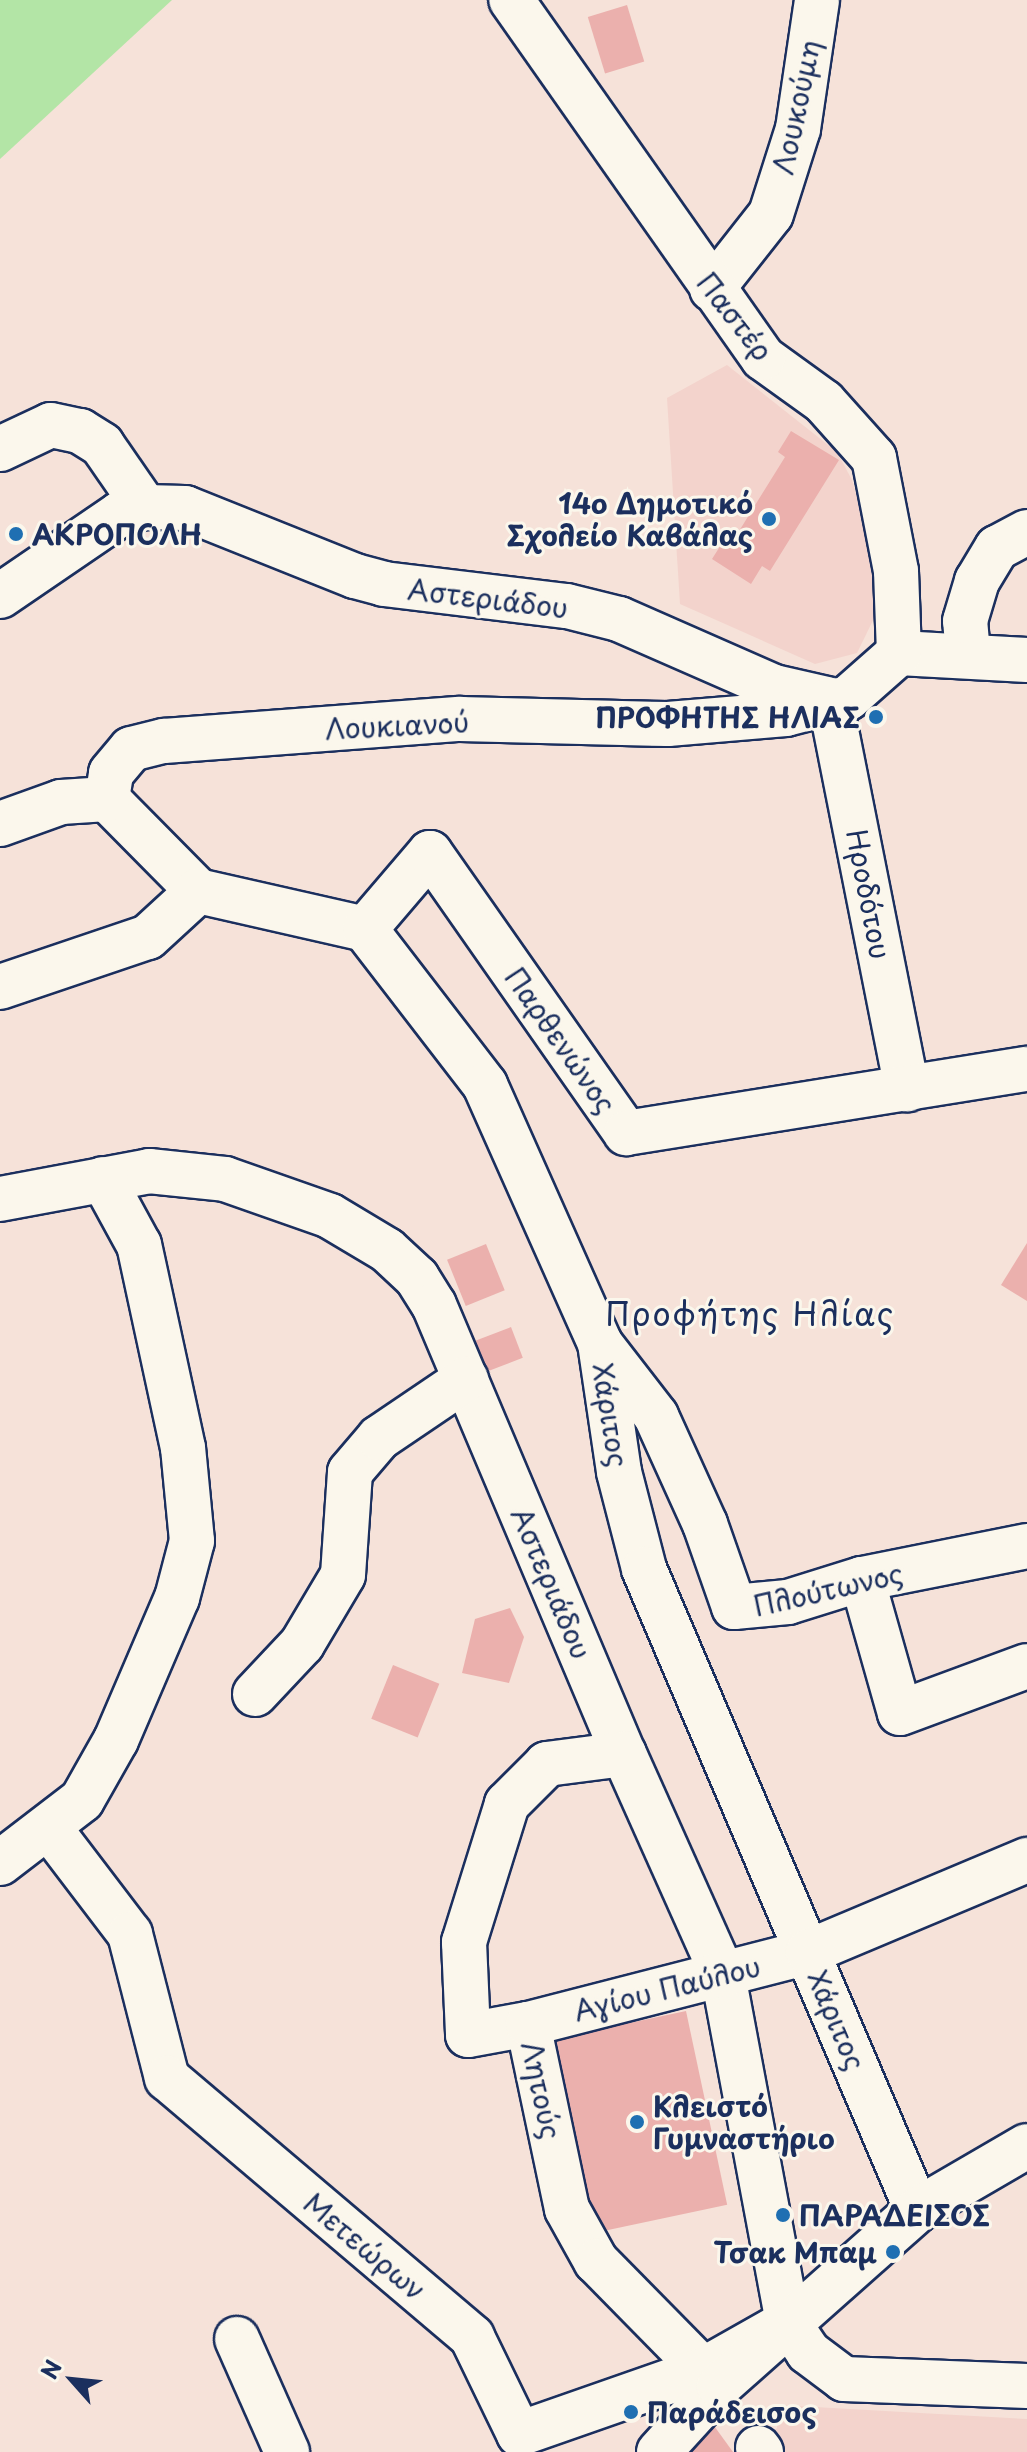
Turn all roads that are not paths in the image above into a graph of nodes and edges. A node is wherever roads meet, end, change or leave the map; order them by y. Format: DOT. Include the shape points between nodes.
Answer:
graph roads {
  1 [pos="511,0"];
  2 [pos="817,0"];
  3 [pos="712,289"];
  4 [pos="0,449"];
  5 [pos="145,507"];
  6 [pos="1027,532"];
  7 [pos="0,596"];
  8 [pos="899,653"];
  9 [pos="968,654"];
  10 [pos="1027,660"];
  11 [pos="830,700"];
  12 [pos="107,799"];
  13 [pos="0,824"];
  14 [pos="198,891"];
  15 [pos="365,929"];
  16 [pos="0,987"];
  17 [pos="1027,1069"];
  18 [pos="907,1089"];
  19 [pos="103,1179"];
  20 [pos="0,1199"];
  21 [pos="600,1343"];
  22 [pos="466,1379"];
  23 [pos="1027,1546"];
  24 [pos="862,1579"];
  25 [pos="1027,1666"];
  26 [pos="255,1694"];
  27 [pos="624,1754"];
  28 [pos="50,1829"];
  29 [pos="1027,1860"];
  30 [pos="0,1863"];
  31 [pos="808,1952"];
  32 [pos="723,1975"];
  33 [pos="528,2024"];
  34 [pos="1027,2146"];
  35 [pos="917,2210"];
  36 [pos="788,2322"];
  37 [pos="237,2339"];
  38 [pos="712,2378"];
  39 [pos="1027,2386"];
  40 [pos="287,2452"];
  41 [pos="659,2452"];
  1 -- 3 [label="street, Παστέρ"];
  2 -- 3 [label="street, Λουκούμη" via="798,129 771,214"];
  3 -- 8 [label="street, Παστέρ" via="763,358 824,402 874,458 896,571"];
  4 -- 5 [label="street" via="51,425 80,431 102,445"];
  5 -- 7 [label="street, Αστεριάδου" via="120,514"];
  5 -- 11 [label="street, Αστεριάδου" via="206,513 384,584 567,606 619,619 774,687"];
  6 -- 9 [label="street" via="997,548 977,581 965,621"];
  8 -- 9 [label="street"];
  8 -- 11 [label="street" via="848,698"];
  9 -- 10 [label="street"];
  11 -- 12 [label="street, Λουκιανού" via="786,714 668,724 460,719 164,741 131,749 111,773"];
  11 -- 18 [label="street, Ηροδότου"];
  12 -- 13 [label="street" via="61,802"];
  12 -- 14 [label="street"];
  14 -- 15 [label="street"];
  14 -- 16 [label="street" via="148,937"];
  15 -- 18 [label="street, Παρθενώνος" via="430,853 626,1133"];
  15 -- 21 [label="street, Χάριτος" via="485,1085"];
  17 -- 18 [label="street, Παρθενώνος"];
  19 -- 20 [label="street, Αστεριάδου"];
  19 -- 22 [label="street, Αστεριάδου" via="149,1171 225,1179 303,1204 354,1229 387,1250 428,1293"];
  19 -- 28 [label="street" via="139,1245 183,1448 192,1541 177,1598 116,1740 82,1800"];
  21 -- 24 [label="street, Πλούτωνος" via="656,1416 705,1524 734,1607 788,1602"];
  21 -- 31 [label="street, Χάριτος" via="635,1544"];
  22 -- 26 [label="street" via="379,1438 350,1472 343,1575 302,1644"];
  22 -- 27 [label="street, Αστεριάδου"];
  23 -- 24 [label="street, Πλούτωνος"];
  24 -- 25 [label="street" via="900,1713"];
  27 -- 32 [label="street, Αστεριάδου"];
  27 -- 33 [label="street, Λητούς" via="547,1764 507,1804 464,1942 468,2035"];
  28 -- 30 [label="street"];
  28 -- 38 [label="street, Μετεώρων" via="130,1934 167,2078 472,2337 519,2434"];
  29 -- 31 [label="street, Αγίου Παύλου"];
  31 -- 32 [label="street, Αγίου Παύλου"];
  31 -- 35 [label="street, Χάριτος"];
  32 -- 33 [label="street, Αγίου Παύλου"];
  32 -- 36 [label="street, Αστεριάδου"];
  33 -- 38 [label="street, Λητούς" via="567,2209 596,2261"];
  34 -- 35 [label="street"];
  35 -- 36 [label="street"];
  36 -- 38 [label="street"];
  36 -- 39 [label="street" via="808,2352 844,2379"];
  37 -- 40 [label="street"];
  38 -- 41 [label="street"];
}
